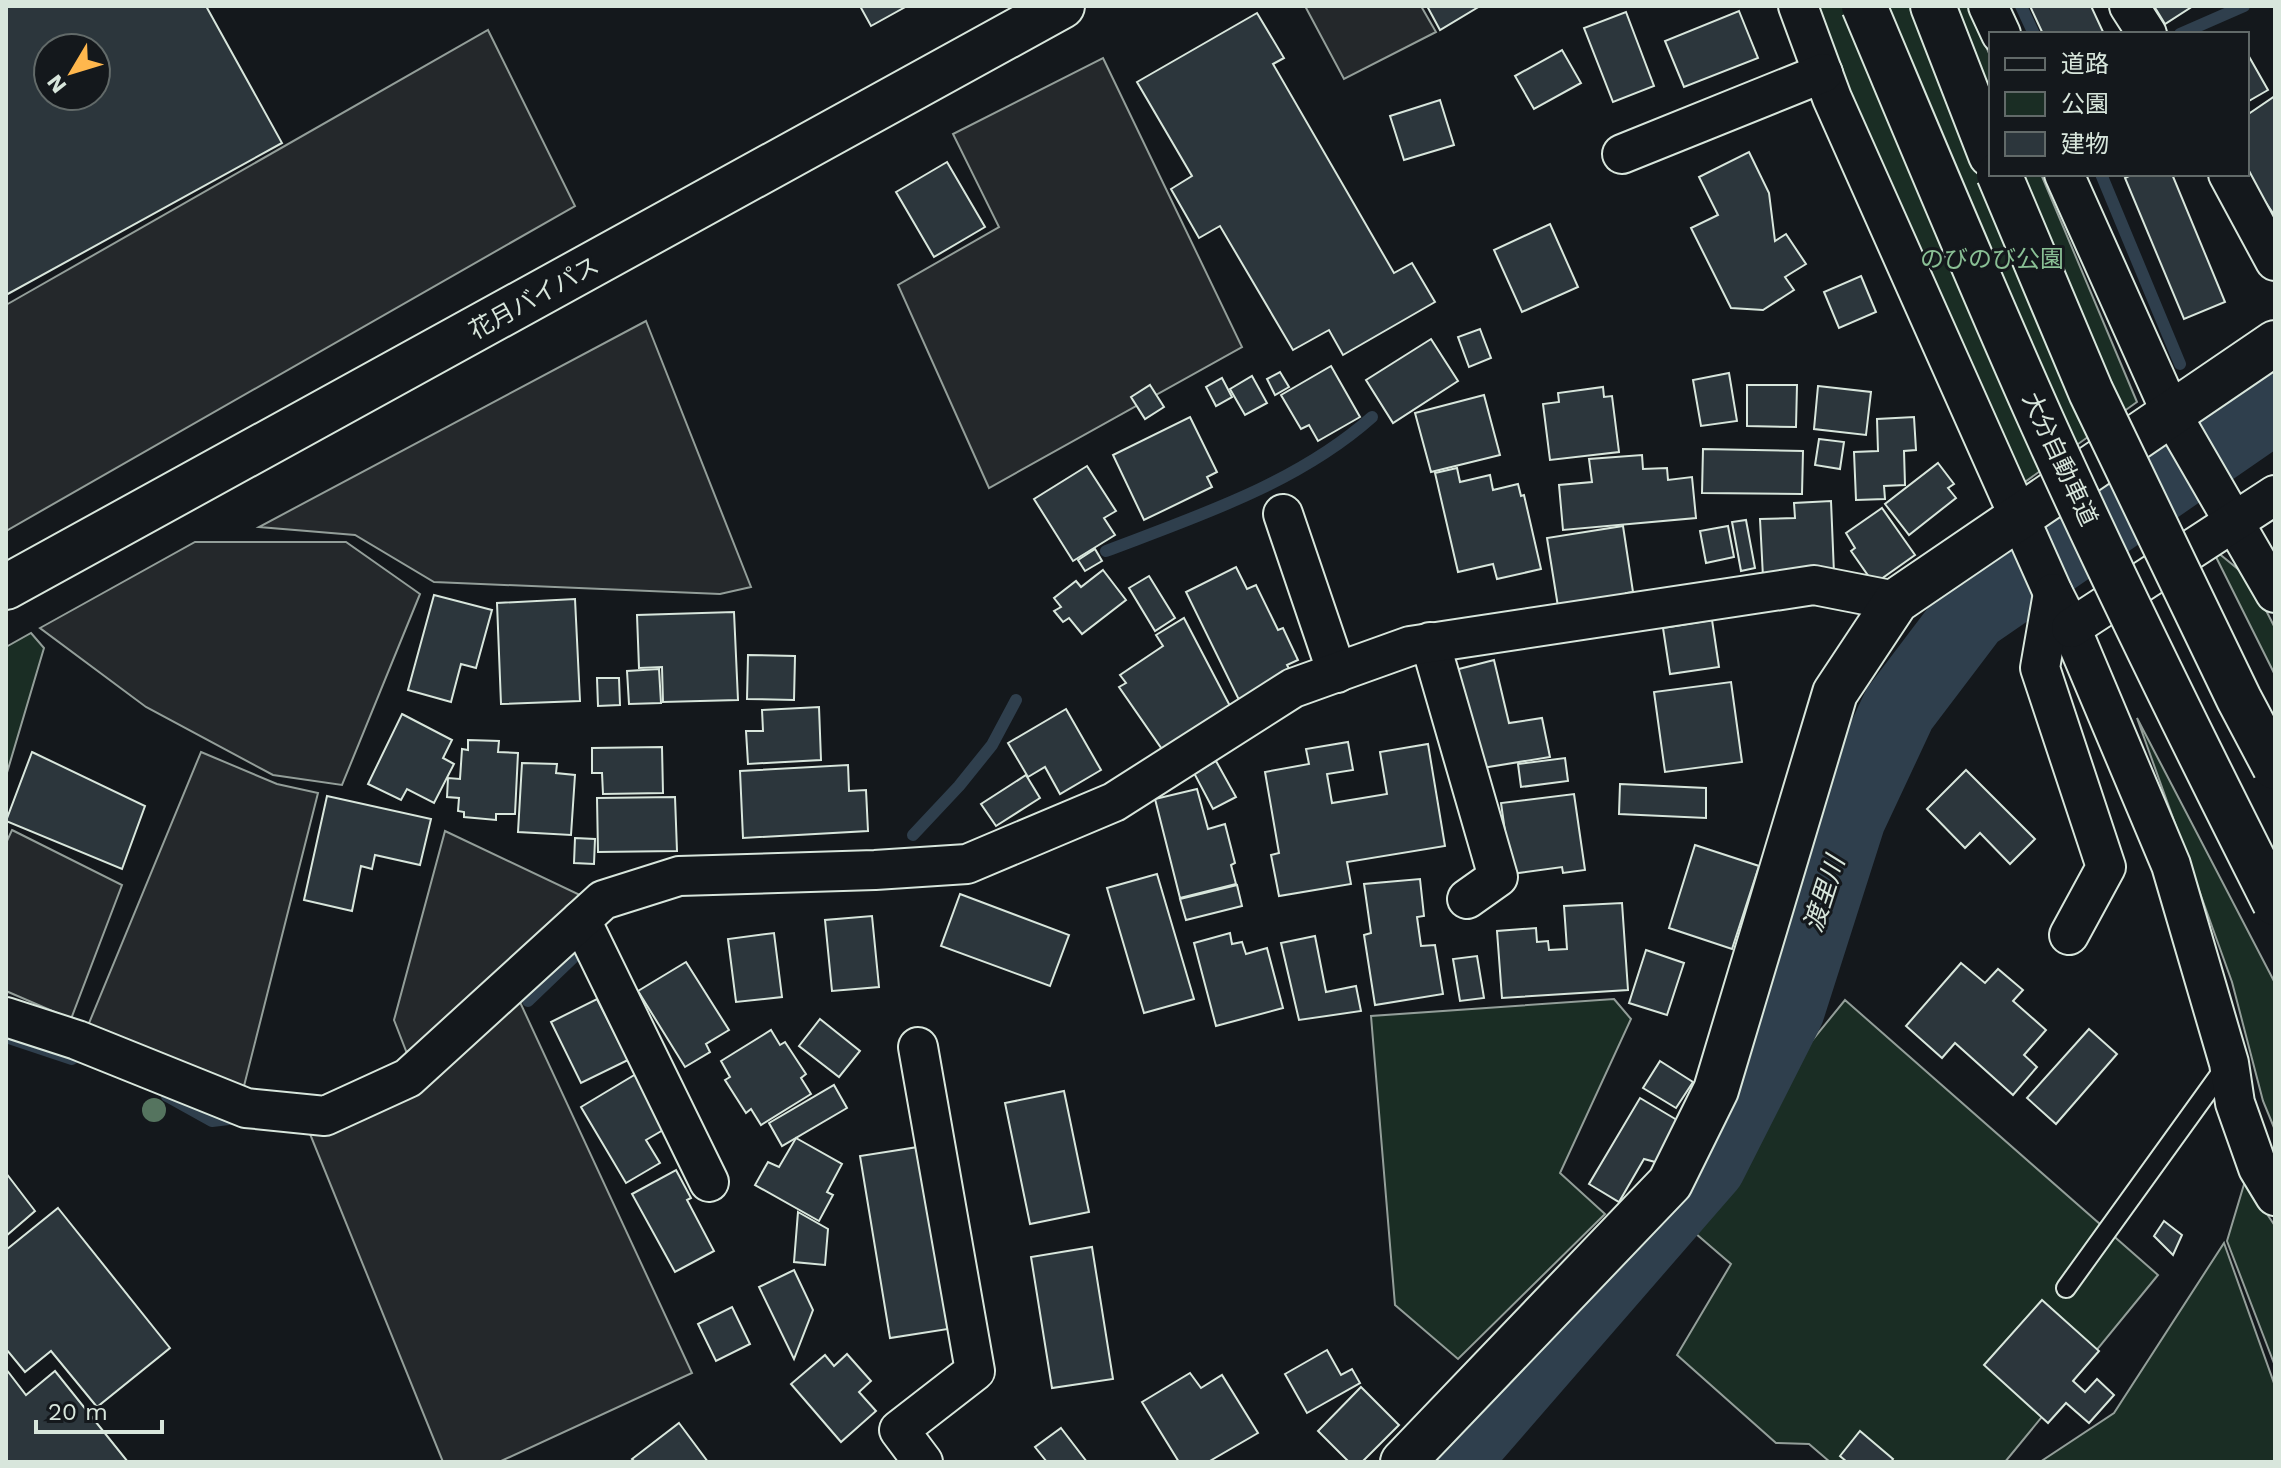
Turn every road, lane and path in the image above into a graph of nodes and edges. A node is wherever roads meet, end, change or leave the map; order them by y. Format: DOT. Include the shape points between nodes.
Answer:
graph roads {
  1 [pos="1062,6"];
  2 [pos="1798,6"];
  3 [pos="1864,6"];
  4 [pos="1933,6"];
  5 [pos="1988,6"];
  6 [pos="2129,6"];
  7 [pos="2000,32"];
  8 [pos="2146,32"];
  9 [pos="1823,73"];
  10 [pos="1989,150"];
  11 [pos="1622,154"];
  12 [pos="2000,176"];
  13 [pos="2065,176"];
  14 [pos="2229,176"];
  15 [pos="2275,261"];
  16 [pos="2275,343"];
  17 [pos="2173,417"];
  18 [pos="2275,495"];
  19 [pos="1283,514"];
  20 [pos="2232,523"];
  21 [pos="2023,524"];
  22 [pos="6,587"];
  23 [pos="2052,590"];
  24 [pos="2275,593"];
  25 [pos="1896,601"];
  26 [pos="2071,628"];
  27 [pos="1430,642"];
  28 [pos="1337,673"];
  29 [pos="2275,767"];
  30 [pos="1467,899"];
  31 [pos="2275,903"];
  32 [pos="581,920"];
  33 [pos="2069,935"];
  34 [pos="6,1017"];
  35 [pos="918,1047"];
  36 [pos="2229,1063"];
  37 [pos="709,1182"];
  38 [pos="2275,1196"];
  39 [pos="2066,1288"];
  40 [pos="1405,1461"];
  41 [pos="923,1462"];
  1 -- 22 [label="main road, 花月バイパス"];
  2 -- 9 [label="street"];
  3 -- 31 [label="main road, 大分自動車道, bridge" via="2043,425 2177,711"];
  4 -- 10 [label="main road"];
  5 -- 7 [label="street"];
  6 -- 8 [label="street"];
  9 -- 11 [label="street"];
  9 -- 21 [label="street"];
  12 -- 29 [label="main road, bridge" via="2091,392"];
  13 -- 17 [label="street"];
  14 -- 15 [label="street"];
  16 -- 17 [label="main road"];
  17 -- 20 [label="street"];
  17 -- 21 [label="main road"];
  18 -- 20 [label="street"];
  19 -- 28 [label="street"];
  20 -- 24 [label="street"];
  20 -- 26 [label="street"];
  21 -- 23 [label="street"];
  21 -- 25 [label="main road"];
  23 -- 26 [label="street"];
  23 -- 33 [label="street" via="2040,668 2106,867"];
  25 -- 27 [label="street" via="1814,585"];
  25 -- 40 [label="main road" via="1835,693 1716,1090 1670,1183"];
  26 -- 36 [label="street" via="2171,865"];
  27 -- 28 [label="street"];
  27 -- 30 [label="street" via="1498,877"];
  28 -- 32 [label="street" via="1293,688 1114,802 967,864 679,876 603,900"];
  32 -- 34 [label="street" via="408,1078 325,1116 246,1108"];
  32 -- 37 [label="street"];
  35 -- 41 [label="street" via="975,1371 899,1430"];
  36 -- 38 [label="street" via="2235,1103 2258,1168"];
  36 -- 39 [label="lane"];
}
